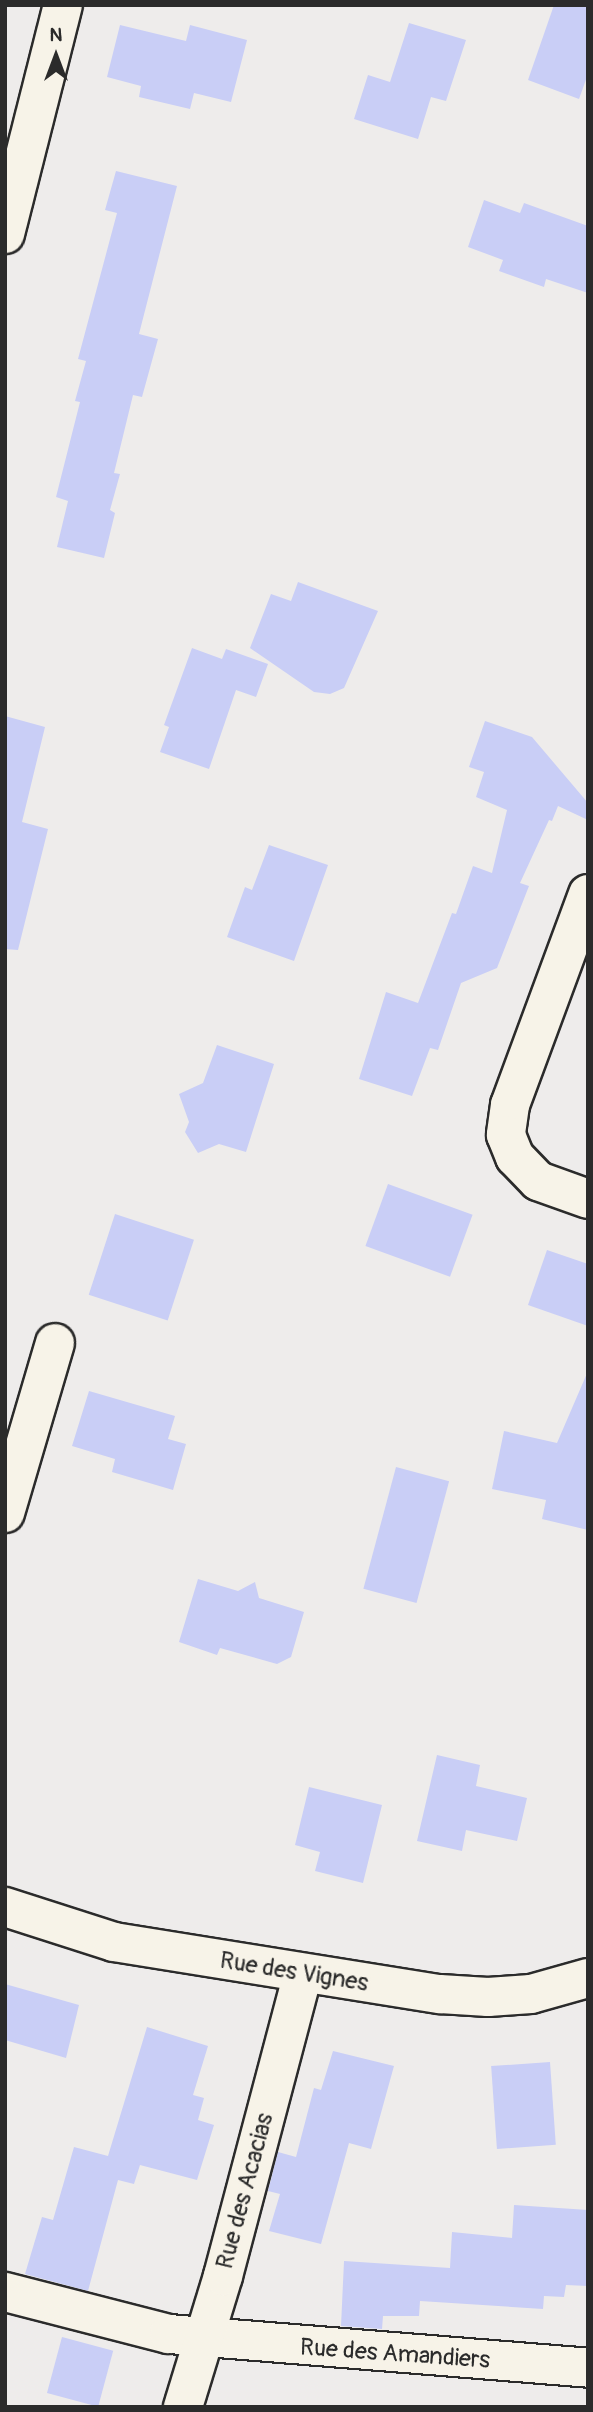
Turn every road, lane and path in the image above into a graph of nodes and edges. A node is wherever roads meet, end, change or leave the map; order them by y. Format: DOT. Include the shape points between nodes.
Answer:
graph roads {
  1 [pos="63,5"];
  2 [pos="5,234"];
  3 [pos="588,894"];
  4 [pos="588,1199"];
  5 [pos="55,1343"];
  6 [pos="5,1513"];
  7 [pos="5,1907"];
  8 [pos="303,1974"];
  9 [pos="588,1978"];
  10 [pos="5,2292"];
  11 [pos="202,2339"];
  12 [pos="588,2368"];
  13 [pos="183,2407"];
  1 -- 2 [label="street"];
  3 -- 4 [label="street" via="510,1105 506,1135 515,1157 538,1181"];
  5 -- 6 [label="street"];
  7 -- 8 [label="street, Rue des Vignes" via="114,1942"];
  8 -- 9 [label="street, Rue des Vignes" via="488,1997 531,1994"];
  8 -- 11 [label="street, Rue des Acacias"];
  10 -- 11 [label="street, Rue des Amandiers"];
  11 -- 12 [label="street, Rue des Amandiers"];
  11 -- 13 [label="street, Rue des Acacias"];
}
